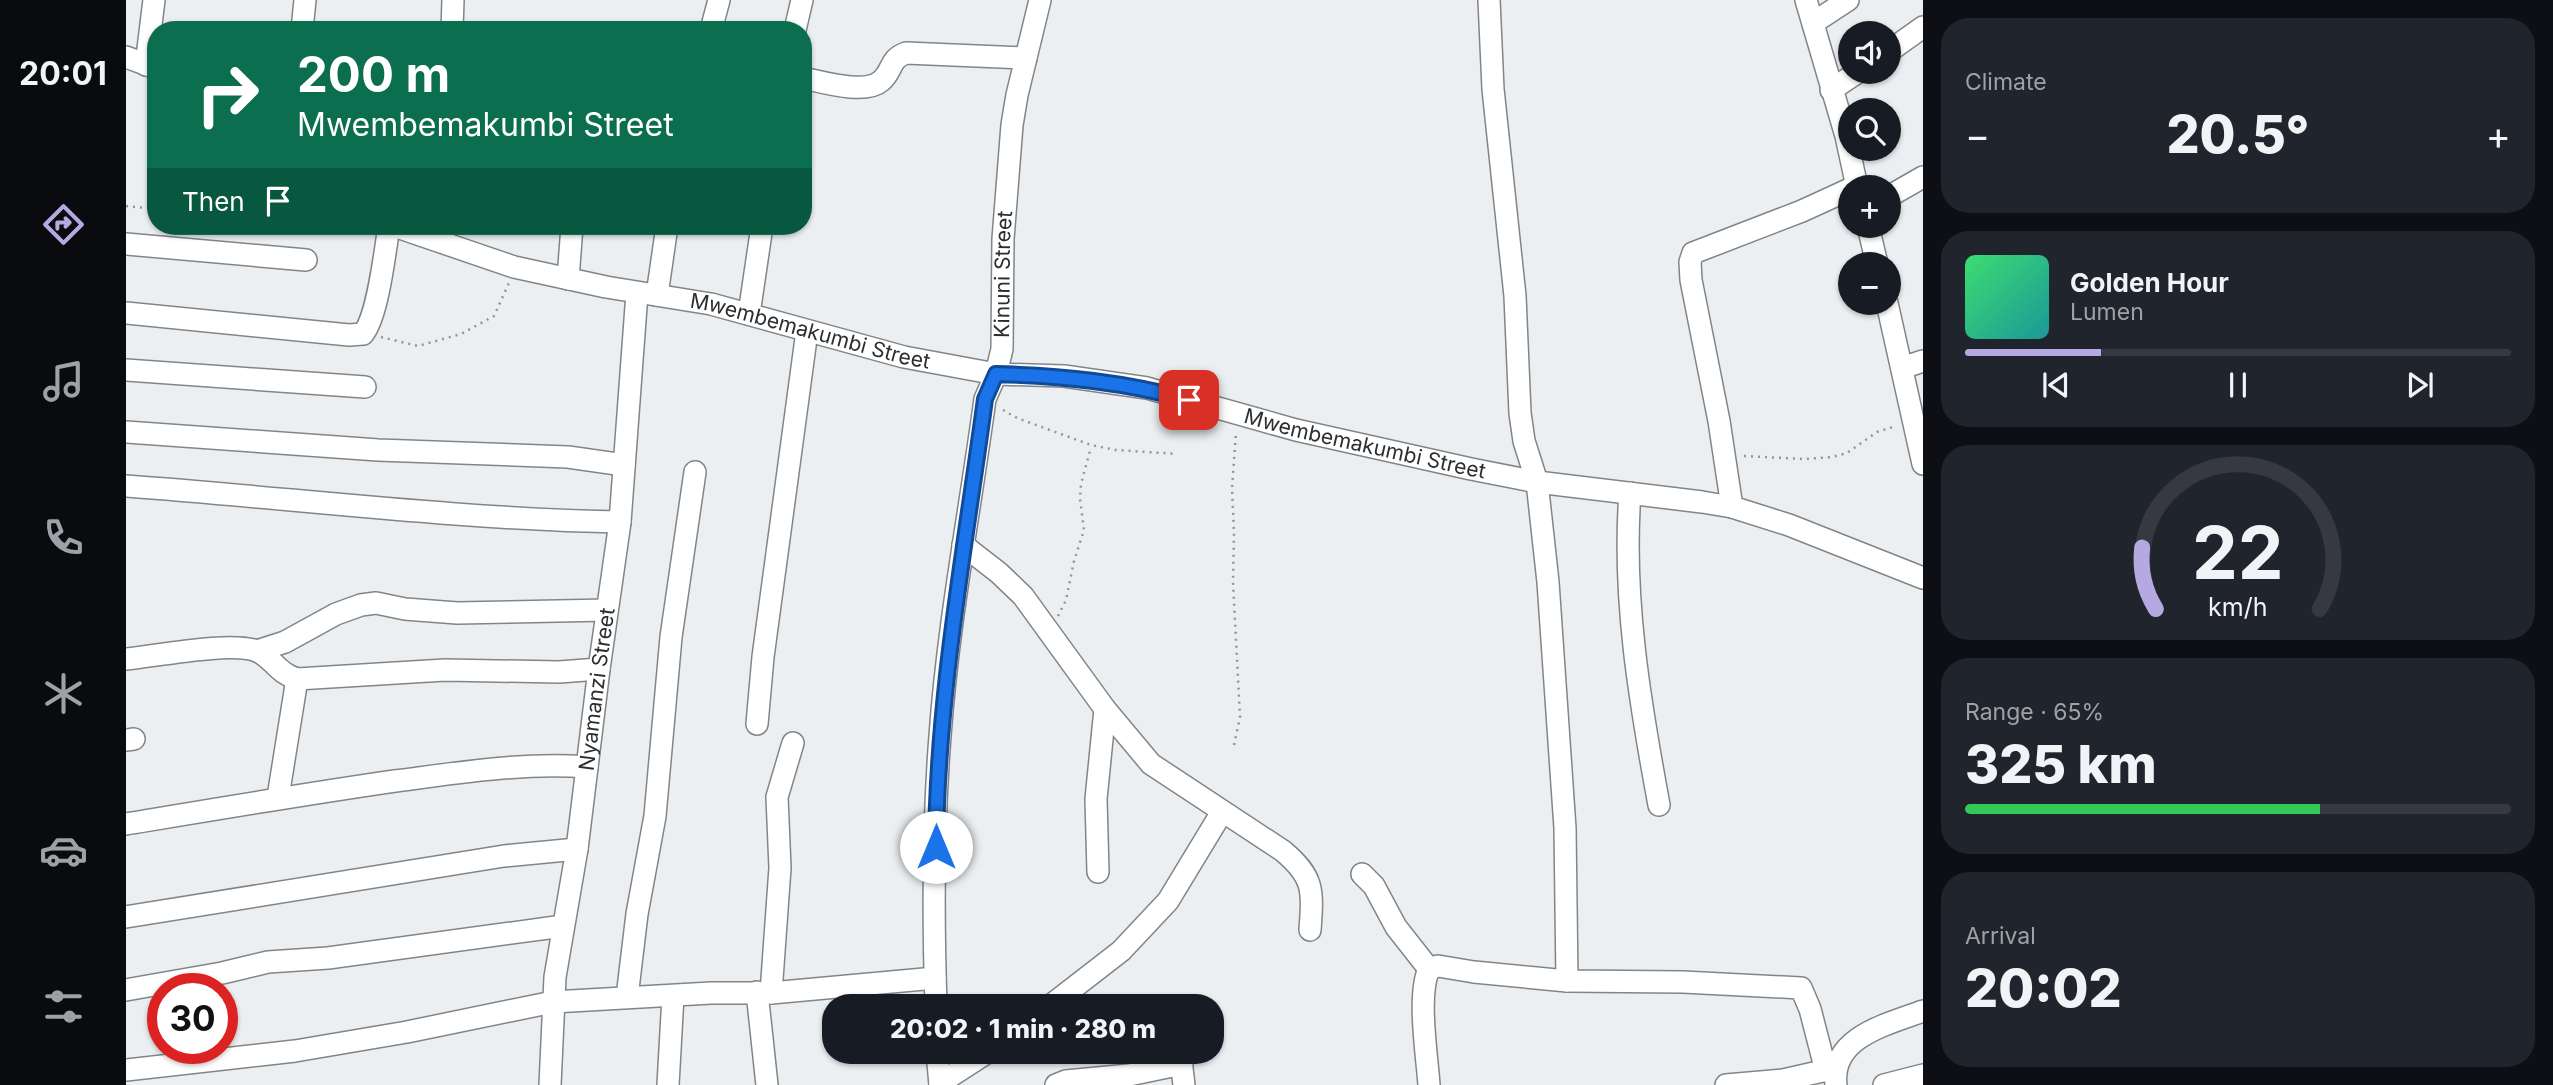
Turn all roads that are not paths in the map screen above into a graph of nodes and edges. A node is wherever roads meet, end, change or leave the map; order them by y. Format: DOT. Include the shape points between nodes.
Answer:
graph roads {
  1 [pos="154,0"];
  2 [pos="305,0"];
  3 [pos="453,0"];
  4 [pos="719,0"];
  5 [pos="802,0"];
  6 [pos="1040,0"];
  7 [pos="1489,0"];
  8 [pos="1806,0"];
  9 [pos="1847,0"];
  10 [pos="150,21"];
  11 [pos="303,21"];
  12 [pos="452,21"];
  13 [pos="714,21"];
  14 [pos="796,21"];
  15 [pos="1813,23"];
  16 [pos="1923,27"];
  17 [pos="147,40"];
  18 [pos="1901,43"];
  19 [pos="1026,58"];
  20 [pos="143,63"];
  21 [pos="812,80"];
  22 [pos="1840,84"];
  23 [pos="1831,90"];
  24 [pos="1852,175"];
  25 [pos="1923,177"];
  26 [pos="1901,190"];
  27 [pos="1838,194"];
  28 [pos="390,235"];
  29 [pos="447,235"];
  30 [pos="571,235"];
  31 [pos="664,235"];
  32 [pos="761,235"];
  33 [pos="126,244"];
  34 [pos="306,260"];
  35 [pos="568,279"];
  36 [pos="647,294"];
  37 [pos="126,313"];
  38 [pos="750,314"];
  39 [pos="1890,315"];
  40 [pos="807,331"];
  41 [pos="1923,361"];
  42 [pos="1902,369"];
  43 [pos="126,370"];
  44 [pos="996,374"];
  45 [pos="365,387"];
  46 [pos="1916,424"];
  47 [pos="126,432"];
  48 [pos="1923,464"];
  49 [pos="624,465"];
  50 [pos="695,472"];
  51 [pos="1537,482"];
  52 [pos="126,486"];
  53 [pos="1630,493"];
  54 [pos="1732,508"];
  55 [pos="620,522"];
  56 [pos="964,545"];
  57 [pos="1923,578"];
  58 [pos="607,610"];
  59 [pos="257,651"];
  60 [pos="126,659"];
  61 [pos="599,669"];
  62 [pos="297,679"];
  63 [pos="1105,709"];
  64 [pos="757,724"];
  65 [pos="793,743"];
  66 [pos="587,767"];
  67 [pos="278,797"];
  68 [pos="1659,805"];
  69 [pos="1222,812"];
  70 [pos="126,824"];
  71 [pos="577,849"];
  72 [pos="1098,872"];
  73 [pos="1362,874"];
  74 [pos="126,917"];
  75 [pos="563,926"];
  76 [pos="1310,930"];
  77 [pos="1429,969"];
  78 [pos="935,978"];
  79 [pos="1567,981"];
  80 [pos="126,990"];
  81 [pos="764,993"];
  82 [pos="936,994"];
  83 [pos="1065,994"];
  84 [pos="673,996"];
  85 [pos="627,997"];
  86 [pos="553,1002"];
  87 [pos="1923,1011"];
  88 [pos="938,1064"];
  89 [pos="970,1064"];
  90 [pos="1182,1067"];
  91 [pos="126,1070"];
  92 [pos="1833,1075"];
  93 [pos="1923,1075"];
  94 [pos="940,1084"];
  95 [pos="550,1085"];
  96 [pos="668,1085"];
  97 [pos="767,1085"];
  98 [pos="1056,1085"];
  99 [pos="1429,1085"];
  100 [pos="1727,1085"];
  101 [pos="1884,1085"];
  1 -- 10 [label="street"];
  2 -- 11 [label="street"];
  3 -- 12 [label="street"];
  4 -- 13 [label="street"];
  5 -- 14 [label="street"];
  6 -- 19 [label="street, Kinuni Street"];
  7 -- 51 [label="street" via="1493,89 1515,296 1520,413"];
  8 -- 15 [label="street"];
  9 -- 15 [label="street"];
  15 -- 23 [label="street"];
  16 -- 18 [label="street"];
  17 -- 20 [label="street"];
  19 -- 21 [label="street" via="906,53 897,56 881,81 867,88"];
  19 -- 44 [label="street, Kinuni Street" via="1008,158 1002,337"];
  22 -- 23 [label="street"];
  23 -- 24 [label="street"];
  25 -- 26 [label="street"];
  27 -- 54 [label="street" via="1693,253 1691,280"];
  28 -- 37 [label="street" via="369,328 363,334"];
  29 -- 35 [label="street, Mwembemakumbi Street" via="514,267"];
  30 -- 35 [label="street"];
  31 -- 36 [label="street, Nyamanzi Street"];
  32 -- 38 [label="street"];
  33 -- 34 [label="street"];
  35 -- 36 [label="street, Mwembemakumbi Street"];
  36 -- 38 [label="street, Mwembemakumbi Street"];
  36 -- 49 [label="street, Nyamanzi Street"];
  38 -- 40 [label="street, Mwembemakumbi Street"];
  39 -- 42 [label="street"];
  40 -- 44 [label="street, Mwembemakumbi Street" via="892,354"];
  40 -- 64 [label="street"];
  41 -- 42 [label="street"];
  42 -- 46 [label="street"];
  43 -- 45 [label="street"];
  44 -- 51 [label="street, Mwembemakumbi Street" via="1064,376 1147,388 1238,415"];
  44 -- 56 [label="street, Kinuni Street" via="985,399"];
  46 -- 48 [label="street"];
  47 -- 49 [label="street" via="378,450 556,456"];
  49 -- 55 [label="street, Nyamanzi Street"];
  50 -- 85 [label="street" via="671,637 655,816"];
  51 -- 53 [label="street, Mwembemakumbi Street"];
  51 -- 79 [label="street" via="1565,828"];
  52 -- 55 [label="street" via="431,513"];
  53 -- 54 [label="street, Mwembemakumbi Street"];
  53 -- 68 [label="street" via="1629,565 1637,675"];
  54 -- 57 [label="street, Mwembemakumbi Street"];
  55 -- 58 [label="street, Nyamanzi Street"];
  56 -- 63 [label="street" via="1023,596"];
  56 -- 78 [label="street, Kinuni Street" via="940,735"];
  58 -- 59 [label="street" via="457,613 376,603 336,614 285,642"];
  58 -- 61 [label="street, Nyamanzi Street"];
  59 -- 60 [label="street" via="222,648"];
  59 -- 62 [label="street"];
  61 -- 62 [label="street" via="445,670"];
  61 -- 66 [label="street, Nyamanzi Street"];
  62 -- 67 [label="street"];
  63 -- 69 [label="street" via="1152,764"];
  63 -- 72 [label="street" via="1096,799"];
  65 -- 81 [label="street" via="777,797 780,868"];
  66 -- 67 [label="street" via="470,771"];
  66 -- 71 [label="street, Nyamanzi Street"];
  67 -- 70 [label="street"];
  69 -- 76 [label="street" via="1283,850 1306,873 1312,906"];
  69 -- 83 [label="street" via="1168,901 1121,951"];
  71 -- 74 [label="street" via="504,856"];
  71 -- 75 [label="street, Nyamanzi Street"];
  73 -- 77 [label="street"];
  75 -- 80 [label="street" via="268,962"];
  75 -- 86 [label="street, Nyamanzi Street"];
  77 -- 79 [label="street" via="1438,966"];
  77 -- 99 [label="street" via="1424,1001"];
  78 -- 81 [label="street"];
  78 -- 82 [label="street, Kinuni Street"];
  79 -- 92 [label="street" via="1801,988"];
  81 -- 84 [label="street"];
  81 -- 97 [label="street"];
  84 -- 85 [label="street"];
  84 -- 96 [label="street"];
  85 -- 86 [label="street"];
  86 -- 91 [label="street" via="295,1051"];
  86 -- 95 [label="street, Nyamanzi Street"];
  87 -- 92 [label="street" via="1870,1031 1849,1045"];
  88 -- 94 [label="street"];
  89 -- 94 [label="street"];
  90 -- 98 [label="street"];
  92 -- 100 [label="street"];
  93 -- 101 [label="street"];
}
